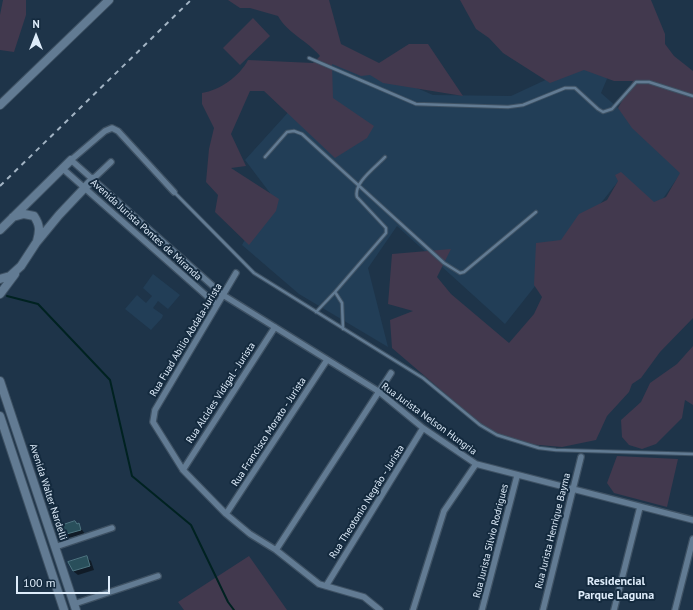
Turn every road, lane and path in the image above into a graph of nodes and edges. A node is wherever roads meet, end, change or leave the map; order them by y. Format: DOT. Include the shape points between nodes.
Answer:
graph roads {
  1 [pos="109,0"];
  2 [pos="309,58"];
  3 [pos="693,96"];
  4 [pos="0,105"];
  5 [pos="265,157"];
  6 [pos="385,157"];
  7 [pos="71,160"];
  8 [pos="111,162"];
  9 [pos="62,168"];
  10 [pos="93,179"];
  11 [pos="359,185"];
  12 [pos="85,188"];
  13 [pos="174,192"];
  14 [pos="536,212"];
  15 [pos="12,217"];
  16 [pos="0,230"];
  17 [pos="36,243"];
  18 [pos="21,266"];
  19 [pos="236,273"];
  20 [pos="0,279"];
  21 [pos="336,292"];
  22 [pos="0,294"];
  23 [pos="223,295"];
  24 [pos="217,305"];
  25 [pos="316,312"];
  26 [pos="275,327"];
  27 [pos="343,329"];
  28 [pos="326,360"];
  29 [pos="391,373"];
  30 [pos="0,381"];
  31 [pos="378,392"];
  32 [pos="0,416"];
  33 [pos="423,428"];
  34 [pos="693,454"];
  35 [pos="581,457"];
  36 [pos="476,464"];
  37 [pos="183,470"];
  38 [pos="517,476"];
  39 [pos="573,489"];
  40 [pos="640,507"];
  41 [pos="226,514"];
  42 [pos="693,520"];
  43 [pos="112,528"];
  44 [pos="693,539"];
  45 [pos="55,547"];
  46 [pos="276,550"];
  47 [pos="158,576"];
  48 [pos="326,586"];
  49 [pos="75,607"];
  50 [pos="64,610"];
  51 [pos="380,610"];
  52 [pos="412,610"];
  53 [pos="482,610"];
  54 [pos="543,610"];
  55 [pos="614,610"];
  56 [pos="675,610"];
  1 -- 4 [label="street"];
  2 -- 3 [label="lane" via="416,104 508,107 523,105 565,88 575,88 603,112 612,108 636,82 649,82"];
  5 -- 11 [label="lane" via="287,132 294,131 302,134"];
  6 -- 11 [label="lane"];
  7 -- 9 [label="street"];
  7 -- 10 [label="street, Avenida Jurista Pontes de Miranda"];
  7 -- 13 [label="street" via="112,128 118,130"];
  8 -- 10 [label="street"];
  9 -- 12 [label="street, Avenida Jurista Pontes de Miranda"];
  9 -- 15 [label="street"];
  10 -- 12 [label="street"];
  10 -- 23 [label="street, Avenida Jurista Pontes de Miranda"];
  11 -- 14 [label="lane" via="444,263 460,274"];
  11 -- 21 [label="lane" via="357,197 386,228 386,233"];
  12 -- 17 [label="street"];
  12 -- 24 [label="street, Avenida Jurista Pontes de Miranda"];
  13 -- 25 [label="lane" via="254,273"];
  15 -- 16 [label="street"];
  15 -- 17 [label="street" via="24,214 34,216 40,229"];
  17 -- 18 [label="street"];
  18 -- 20 [label="street" via="10,276"];
  18 -- 22 [label="street"];
  19 -- 23 [label="street, Rua Fuad Abilio Abdala-Jurista"];
  21 -- 25 [label="lane"];
  21 -- 27 [label="lane" via="342,303"];
  23 -- 24 [label="street, Rua Fuad Abilio Abdala-Jurista"];
  23 -- 26 [label="street, Rua Jurista Nelson Hungria"];
  24 -- 37 [label="street, Rua Fuad Abilio Abdala-Jurista" via="152,416 153,422"];
  25 -- 27 [label="lane"];
  26 -- 28 [label="street, Rua Jurista Nelson Hungria"];
  26 -- 37 [label="street, Rua Alcides Vidigal - Jurista"];
  27 -- 34 [label="lane" via="423,378 480,425 514,442 556,450"];
  28 -- 31 [label="street, Rua Jurista Nelson Hungria"];
  28 -- 41 [label="street, Rua Francisco Morato - Jurista"];
  29 -- 31 [label="street"];
  30 -- 45 [label="street, Avenida Walter Nardelli"];
  31 -- 33 [label="street, Rua Jurista Nelson Hungria"];
  31 -- 46 [label="street"];
  32 -- 50 [label="street, Avenida Walter Nardelli"];
  33 -- 36 [label="street, Rua Jurista Nelson Hungria"];
  33 -- 48 [label="street, Rua Theotonio Negrão - Jurista"];
  35 -- 39 [label="street, Rua Jurista Henrique Bayma"];
  36 -- 38 [label="street, Rua Jurista Nelson Hungria"];
  36 -- 52 [label="street" via="444,511"];
  37 -- 41 [label="street"];
  38 -- 39 [label="street, Rua Jurista Nelson Hungria"];
  38 -- 53 [label="street, Rua Jurista Silvio Rodrigues"];
  39 -- 40 [label="street, Rua Jurista Nelson Hungria"];
  39 -- 54 [label="street, Rua Jurista Henrique Bayma"];
  40 -- 42 [label="street, Rua Jurista Nelson Hungria"];
  40 -- 55 [label="street"];
  41 -- 46 [label="street" via="250,534"];
  43 -- 45 [label="street"];
  44 -- 56 [label="street"];
  45 -- 49 [label="street, Avenida Walter Nardelli"];
  46 -- 48 [label="street" via="319,584"];
  47 -- 49 [label="street"];
  48 -- 51 [label="street" via="364,597"];
}
